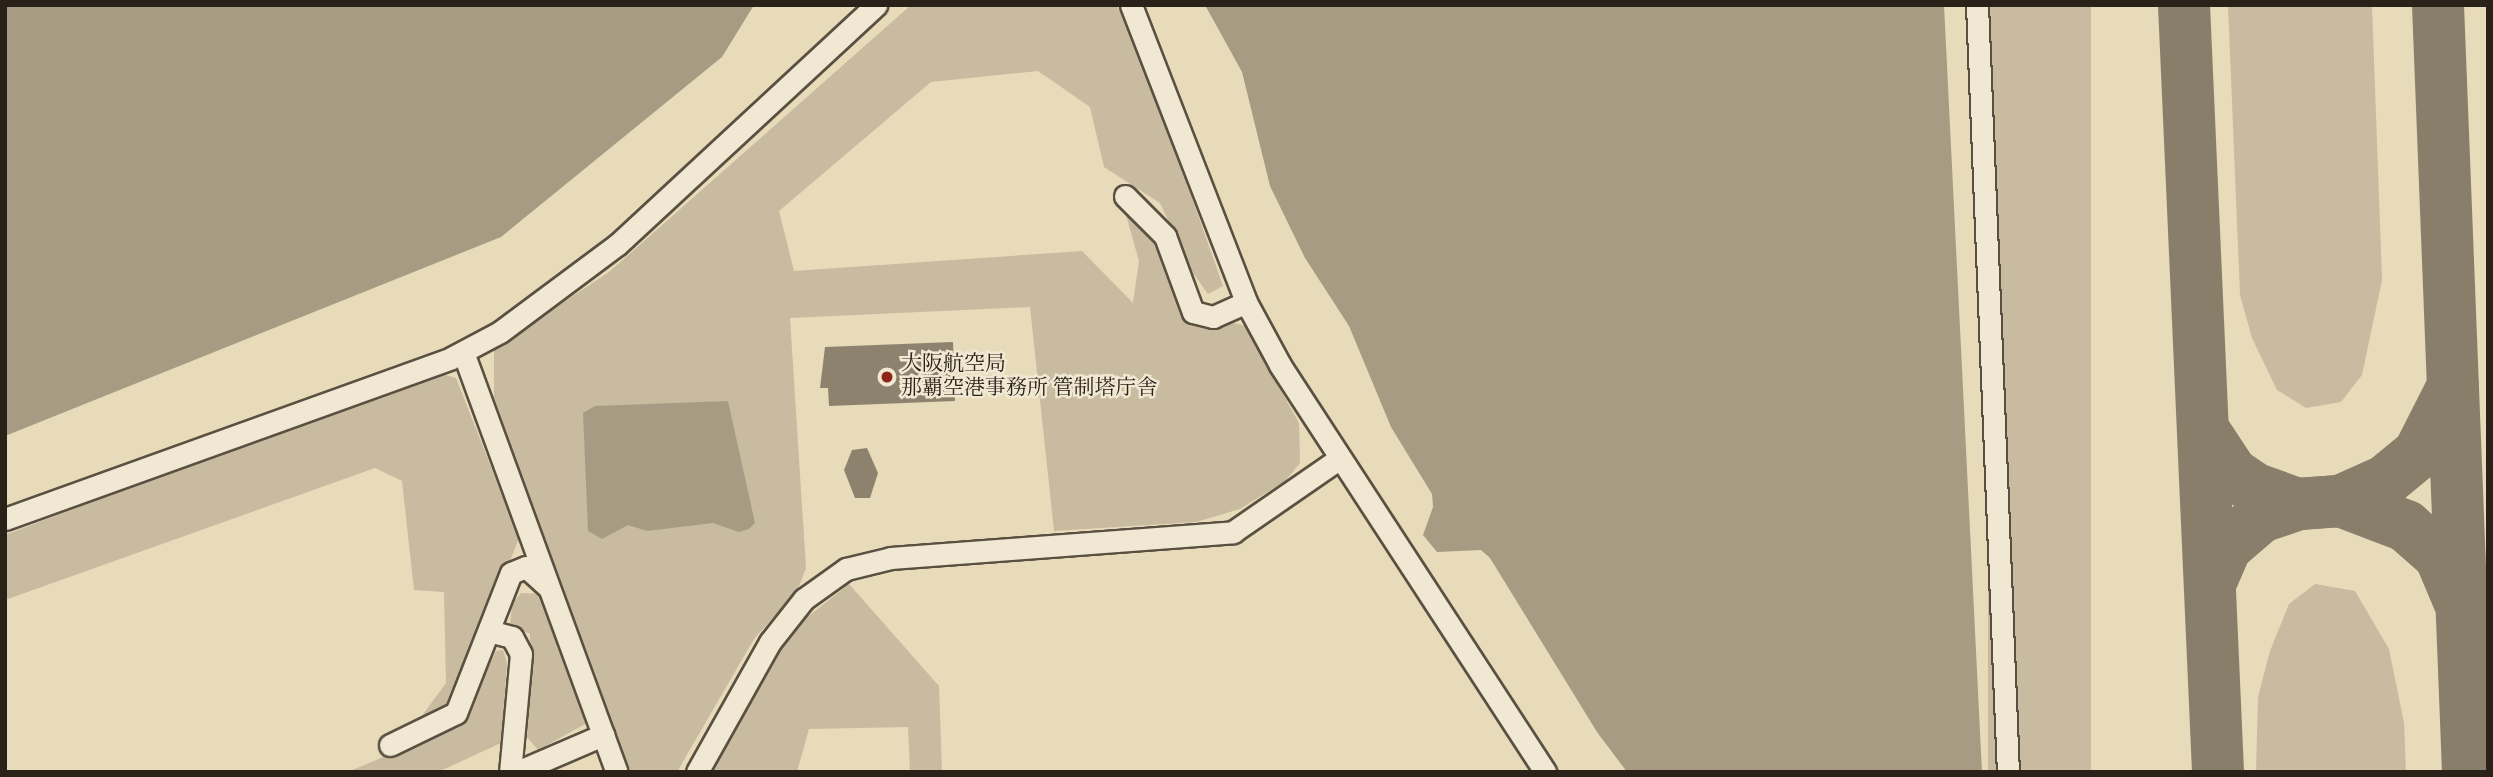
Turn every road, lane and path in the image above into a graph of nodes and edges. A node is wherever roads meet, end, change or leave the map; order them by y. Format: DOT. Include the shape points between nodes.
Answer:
graph roads {
  1 [pos="876,5"];
  2 [pos="1131,5"];
  3 [pos="1977,5"];
  4 [pos="1125,196"];
  5 [pos="1246,302"];
  6 [pos="463,352"];
  7 [pos="1340,457"];
  8 [pos="5,519"];
  9 [pos="550,588"];
  10 [pos="489,631"];
  11 [pos="603,735"];
  12 [pos="390,745"];
  13 [pos="510,772"];
  14 [pos="517,772"];
  15 [pos="617,772"];
  16 [pos="696,772"];
  17 [pos="1545,772"];
  18 [pos="2008,772"];
  1 -- 6 [label="lane" via="618,244 558,293"];
  2 -- 5 [label="lane"];
  3 -- 18 [label="lane"];
  4 -- 5 [label="lane" via="1165,236 1193,312 1213,317"];
  5 -- 7 [label="lane"];
  6 -- 8 [label="lane"];
  6 -- 9 [label="lane"];
  7 -- 16 [label="lane" via="1233,532 891,558 846,569 804,599 769,642"];
  7 -- 17 [label="lane"];
  9 -- 10 [label="lane" via="526,567 511,573"];
  9 -- 11 [label="lane"];
  10 -- 12 [label="lane" via="456,713"];
  10 -- 13 [label="lane" via="512,638 521,654"];
  11 -- 14 [label="lane"];
  11 -- 15 [label="lane"];
}
